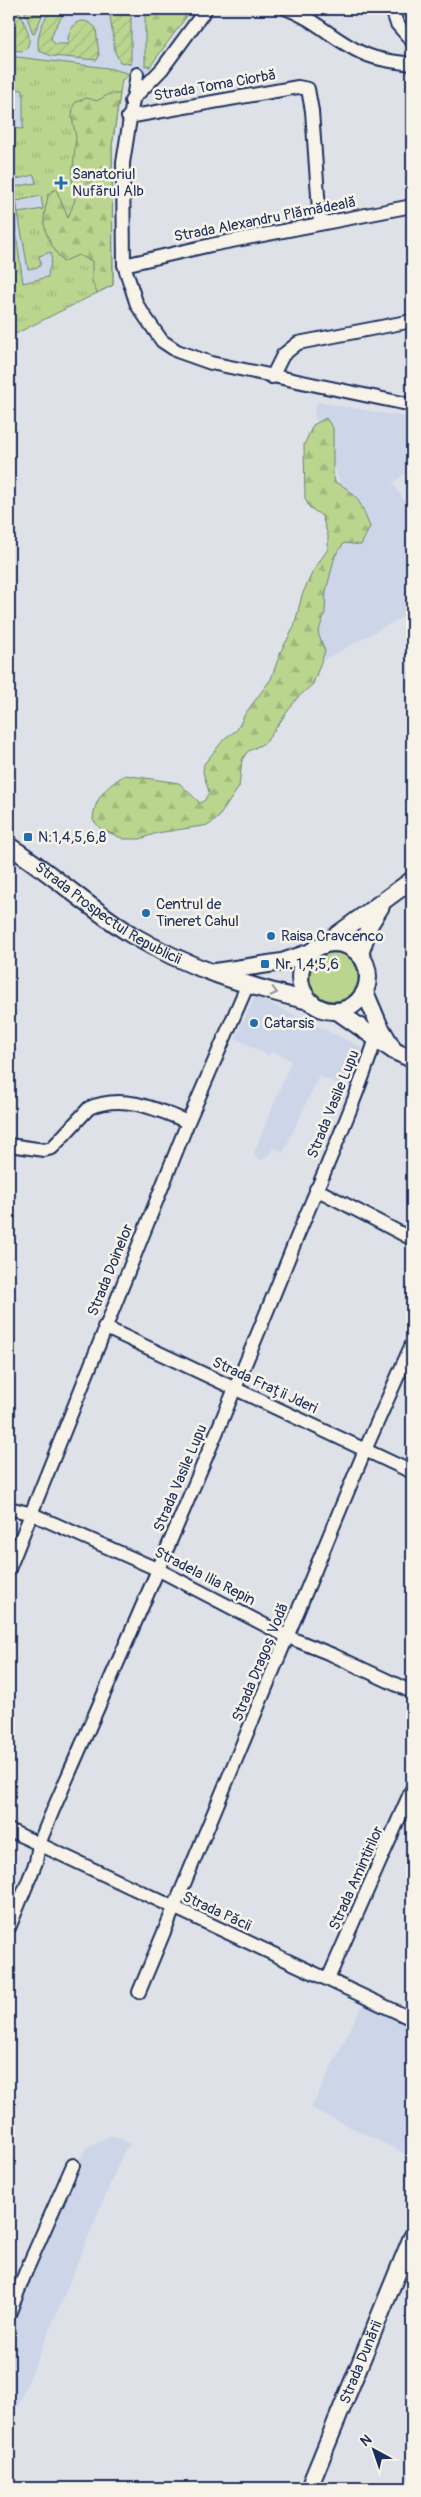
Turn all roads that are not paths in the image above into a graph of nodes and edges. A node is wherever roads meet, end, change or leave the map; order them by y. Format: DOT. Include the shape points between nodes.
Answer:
graph roads {
  1 [pos="206,9"];
  2 [pos="287,9"];
  3 [pos="392,9"];
  4 [pos="412,41"];
  5 [pos="412,64"];
  6 [pos="136,74"];
  7 [pos="131,101"];
  8 [pos="128,118"];
  9 [pos="412,206"];
  10 [pos="320,224"];
  11 [pos="124,265"];
  12 [pos="412,320"];
  13 [pos="272,377"];
  14 [pos="412,405"];
  15 [pos="9,846"];
  16 [pos="412,880"];
  17 [pos="384,900"];
  18 [pos="317,949"];
  19 [pos="360,954"];
  20 [pos="211,973"];
  21 [pos="246,986"];
  22 [pos="365,992"];
  23 [pos="310,1001"];
  24 [pos="337,1011"];
  25 [pos="376,1038"];
  26 [pos="394,1051"];
  27 [pos="412,1059"];
  28 [pos="188,1122"];
  29 [pos="9,1145"];
  30 [pos="316,1189"];
  31 [pos="412,1239"];
  32 [pos="104,1327"];
  33 [pos="412,1344"];
  34 [pos="236,1389"];
  35 [pos="365,1450"];
  36 [pos="412,1472"];
  37 [pos="9,1508"];
  38 [pos="32,1514"];
  39 [pos="9,1569"];
  40 [pos="159,1570"];
  41 [pos="288,1637"];
  42 [pos="412,1692"];
  43 [pos="412,1789"];
  44 [pos="9,1830"];
  45 [pos="39,1844"];
  46 [pos="175,1910"];
  47 [pos="9,1928"];
  48 [pos="328,1979"];
  49 [pos="140,1992"];
  50 [pos="412,2019"];
  51 [pos="73,2166"];
  52 [pos="412,2237"];
  53 [pos="9,2314"];
  54 [pos="309,2488"];
  1 -- 7 [label="street" via="162,69"];
  2 -- 5 [label="street" via="366,55"];
  3 -- 4 [label="street" via="397,24"];
  6 -- 7 [label="street"];
  7 -- 8 [label="street"];
  8 -- 10 [label="street, Strada Toma Ciorbă" via="298,87 308,89"];
  8 -- 11 [label="street" via="123,163"];
  9 -- 10 [label="street, Strada Alexandru Plămădeală"];
  10 -- 11 [label="street, Strada Alexandru Plămădeală"];
  11 -- 13 [label="street" via="137,305 162,341 178,351 211,363"];
  12 -- 13 [label="street" via="298,343 283,355"];
  13 -- 14 [label="street"];
  15 -- 20 [label="main road, Strada Prospectul Republicii" via="132,934"];
  16 -- 17 [label="main road"];
  17 -- 18 [label="main road"];
  17 -- 19 [label="main road" via="370,924"];
  18 -- 19 [label="main road" via="334,943"];
  18 -- 20 [label="main road, Strada Prospectul Republicii" via="282,962"];
  18 -- 23 [label="main road" via="302,966 300,976 303,992"];
  19 -- 22 [label="main road" via="368,972"];
  20 -- 21 [label="main road, Strada Prospectul Republicii"];
  21 -- 23 [label="main road, Strada Prospectul Republicii, one-way"];
  21 -- 28 [label="street, Strada Doinelor"];
  22 -- 24 [label="main road" via="352,1006"];
  22 -- 26 [label="main road"];
  23 -- 24 [label="main road" via="322,1009"];
  24 -- 25 [label="main road"];
  25 -- 26 [label="main road"];
  25 -- 30 [label="street, Strada Vasile Lupu"];
  26 -- 27 [label="main road"];
  28 -- 29 [label="street" via="138,1103 96,1105 89,1108 52,1148 44,1150"];
  28 -- 32 [label="street, Strada Doinelor"];
  30 -- 31 [label="street"];
  30 -- 34 [label="street, Strada Vasile Lupu"];
  32 -- 34 [label="street, Strada Frații Jderi"];
  32 -- 38 [label="street, Strada Doinelor"];
  33 -- 35 [label="street, Strada Dragoș Vodă"];
  34 -- 35 [label="street, Strada Frații Jderi"];
  34 -- 40 [label="street, Strada Vasile Lupu"];
  35 -- 36 [label="street, Strada Frații Jderi"];
  35 -- 41 [label="street, Strada Dragoș Vodă"];
  37 -- 38 [label="street, Stradela Ilia Repin"];
  38 -- 39 [label="street, Strada Doinelor"];
  38 -- 40 [label="street, Stradela Ilia Repin"];
  40 -- 41 [label="street, Stradela Ilia Repin"];
  40 -- 45 [label="street, Strada Vasile Lupu"];
  41 -- 42 [label="street, Stradela Ilia Repin"];
  41 -- 46 [label="street, Strada Dragoș Vodă"];
  43 -- 48 [label="street, Strada Amintirilor"];
  44 -- 45 [label="street, Strada Păcii"];
  45 -- 46 [label="street, Strada Păcii"];
  45 -- 47 [label="street, Strada Vasile Lupu" via="36,1862"];
  46 -- 48 [label="street, Strada Păcii"];
  46 -- 49 [label="street, Strada Dragoș Vodă"];
  48 -- 50 [label="street, Strada Păcii"];
  51 -- 53 [label="street"];
  52 -- 54 [label="main road, Strada Dunării"];
}
